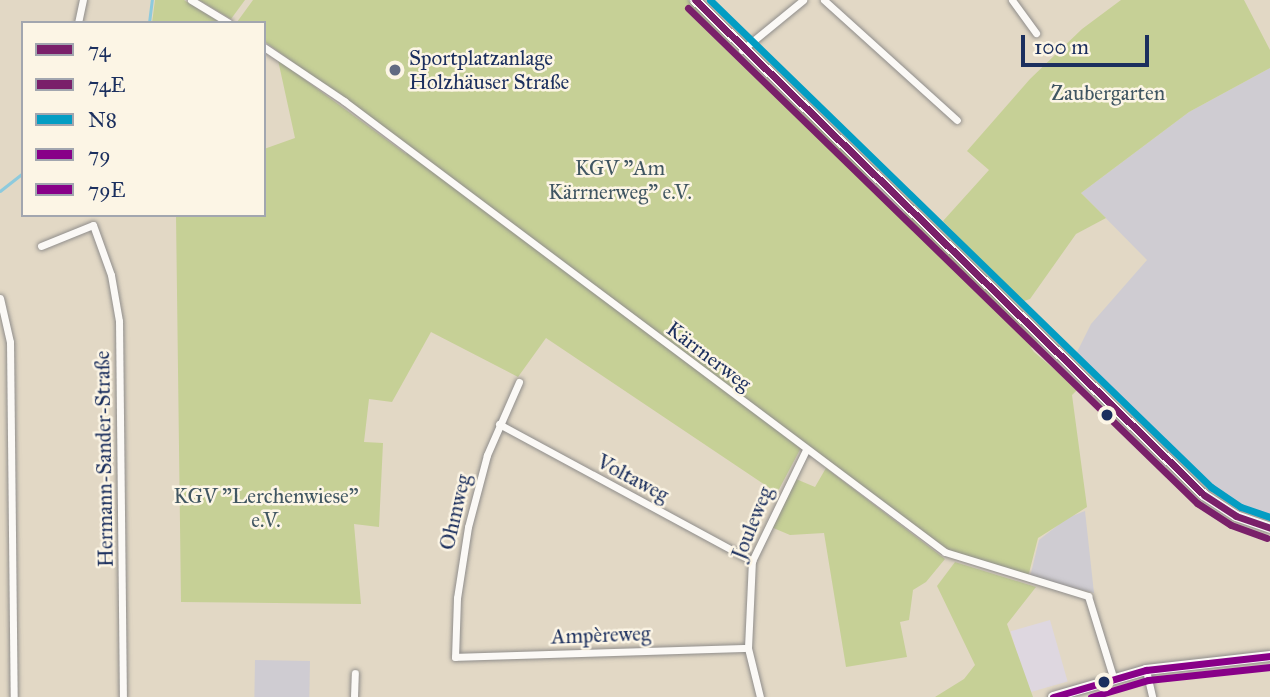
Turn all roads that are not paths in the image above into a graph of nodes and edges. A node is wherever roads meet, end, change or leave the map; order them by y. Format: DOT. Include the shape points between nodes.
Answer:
graph roads {
  1 [pos="83,0"];
  2 [pos="191,0"];
  3 [pos="695,0"];
  4 [pos="803,0"];
  5 [pos="824,0"];
  6 [pos="1012,0"];
  7 [pos="78,21"];
  8 [pos="226,21"];
  9 [pos="1036,33"];
  10 [pos="266,48"];
  11 [pos="742,50"];
  12 [pos="957,120"];
  13 [pos="41,246"];
  14 [pos="0,298"];
  15 [pos="519,382"];
  16 [pos="499,424"];
  17 [pos="806,450"];
  18 [pos="1270,528"];
  19 [pos="752,561"];
  20 [pos="748,648"];
  21 [pos="1270,656"];
  22 [pos="455,657"];
  23 [pos="1146,670"];
  24 [pos="355,673"];
  25 [pos="1113,677"];
  26 [pos="14,697"];
  27 [pos="123,697"];
  28 [pos="355,697"];
  29 [pos="760,697"];
  30 [pos="1053,697"];
  31 [pos="1153,697"];
  1 -- 7 [label="street"];
  2 -- 8 [label="street"];
  3 -- 11 [label="main road"];
  4 -- 11 [label="street"];
  5 -- 12 [label="street"];
  6 -- 9 [label="street"];
  10 -- 17 [label="street, Kärrnerweg" via="344,101"];
  11 -- 18 [label="main road" via="910,206 1204,495 1236,516"];
  13 -- 27 [label="street, Hermann-Sander-Straße" via="93,225 111,275 119,321"];
  14 -- 26 [label="street" via="10,342"];
  15 -- 16 [label="street, Ohmweg"];
  16 -- 19 [label="street, Voltaweg"];
  16 -- 22 [label="street, Ohmweg" via="460,563"];
  17 -- 19 [label="street, Jouleweg"];
  17 -- 25 [label="street, Kärrnerweg" via="945,552 1088,596"];
  19 -- 20 [label="street, Jouleweg"];
  20 -- 22 [label="street, Ampèreweg"];
  20 -- 29 [label="street, Jouleweg"];
  21 -- 23 [label="main road"];
  23 -- 25 [label="main road"];
  23 -- 31 [label="street"];
  24 -- 28 [label="street"];
  25 -- 30 [label="main road"];
}
